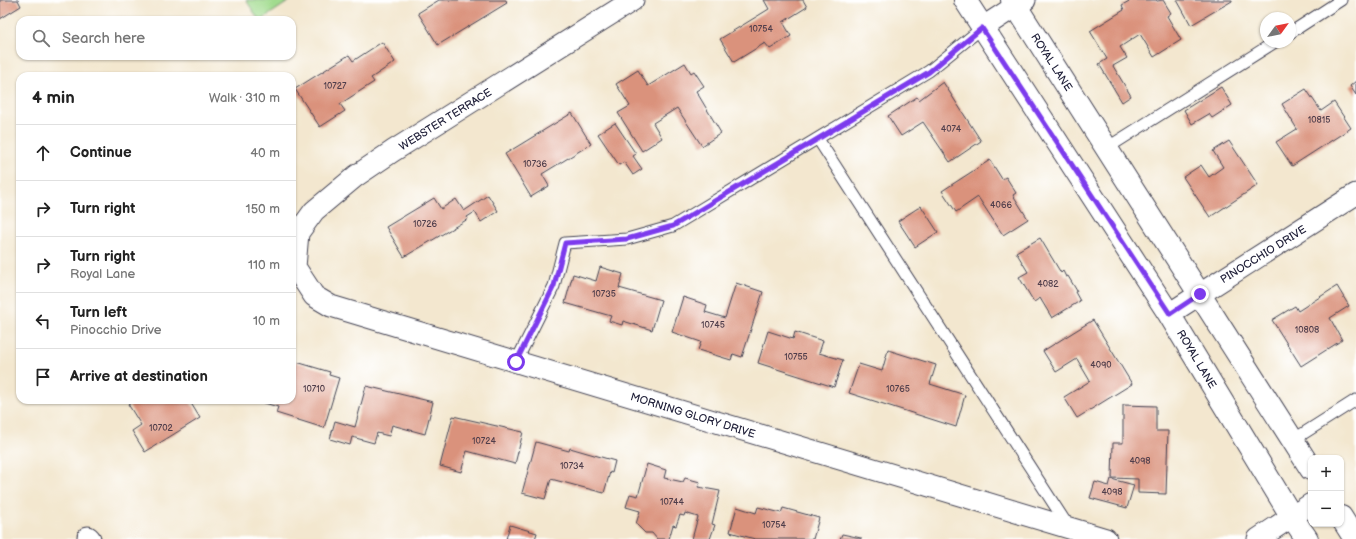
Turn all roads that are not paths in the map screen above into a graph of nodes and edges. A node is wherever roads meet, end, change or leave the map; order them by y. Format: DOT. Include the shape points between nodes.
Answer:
graph roads {
  1 [pos="633,0"];
  2 [pos="965,0"];
  3 [pos="1341,0"];
  4 [pos="1018,2"];
  5 [pos="982,28"];
  6 [pos="1296,28"];
  7 [pos="1265,48"];
  8 [pos="818,139"];
  9 [pos="1107,148"];
  10 [pos="1356,194"];
  11 [pos="296,256"];
  12 [pos="296,269"];
  13 [pos="1200,294"];
  14 [pos="1170,314"];
  15 [pos="516,362"];
  16 [pos="1356,400"];
  17 [pos="1293,440"];
  18 [pos="1308,464"];
  19 [pos="1308,506"];
  20 [pos="1292,517"];
  21 [pos="1344,521"];
  22 [pos="1070,528"];
  23 [pos="1106,539"];
  24 [pos="1258,539"];
  25 [pos="1308,539"];
  26 [pos="1355,539"];
  1 -- 11 [label="street, WEBSTER TERRACE" via="356,176 314,211 298,233"];
  2 -- 5 [label="main road, ROYAL LANE"];
  3 -- 6 [label="lane"];
  4 -- 5 [label="street"];
  4 -- 9 [label="main road, ROYAL LANE"];
  5 -- 8 [label="lane" via="929,72"];
  5 -- 14 [label="main road, ROYAL LANE"];
  7 -- 9 [label="lane"];
  8 -- 15 [label="lane" via="673,226 627,239 565,243 554,286"];
  8 -- 22 [label="lane"];
  9 -- 13 [label="main road, ROYAL LANE"];
  10 -- 13 [label="street, PINOCCHIO DRIVE"];
  12 -- 15 [label="street, MORNING GLORY DRIVE" via="314,296 331,306"];
  13 -- 14 [label="street, PINOCCHIO DRIVE"];
  13 -- 17 [label="main road, ROYAL LANE"];
  14 -- 20 [label="main road, ROYAL LANE"];
  15 -- 22 [label="street, MORNING GLORY DRIVE"];
  16 -- 17 [label="lane"];
  17 -- 18 [label="main road, ROYAL LANE"];
  19 -- 20 [label="street"];
  20 -- 24 [label="street"];
  20 -- 25 [label="main road, ROYAL LANE"];
  21 -- 26 [label="main road"];
  22 -- 23 [label="street, MORNING GLORY DRIVE"];
}
